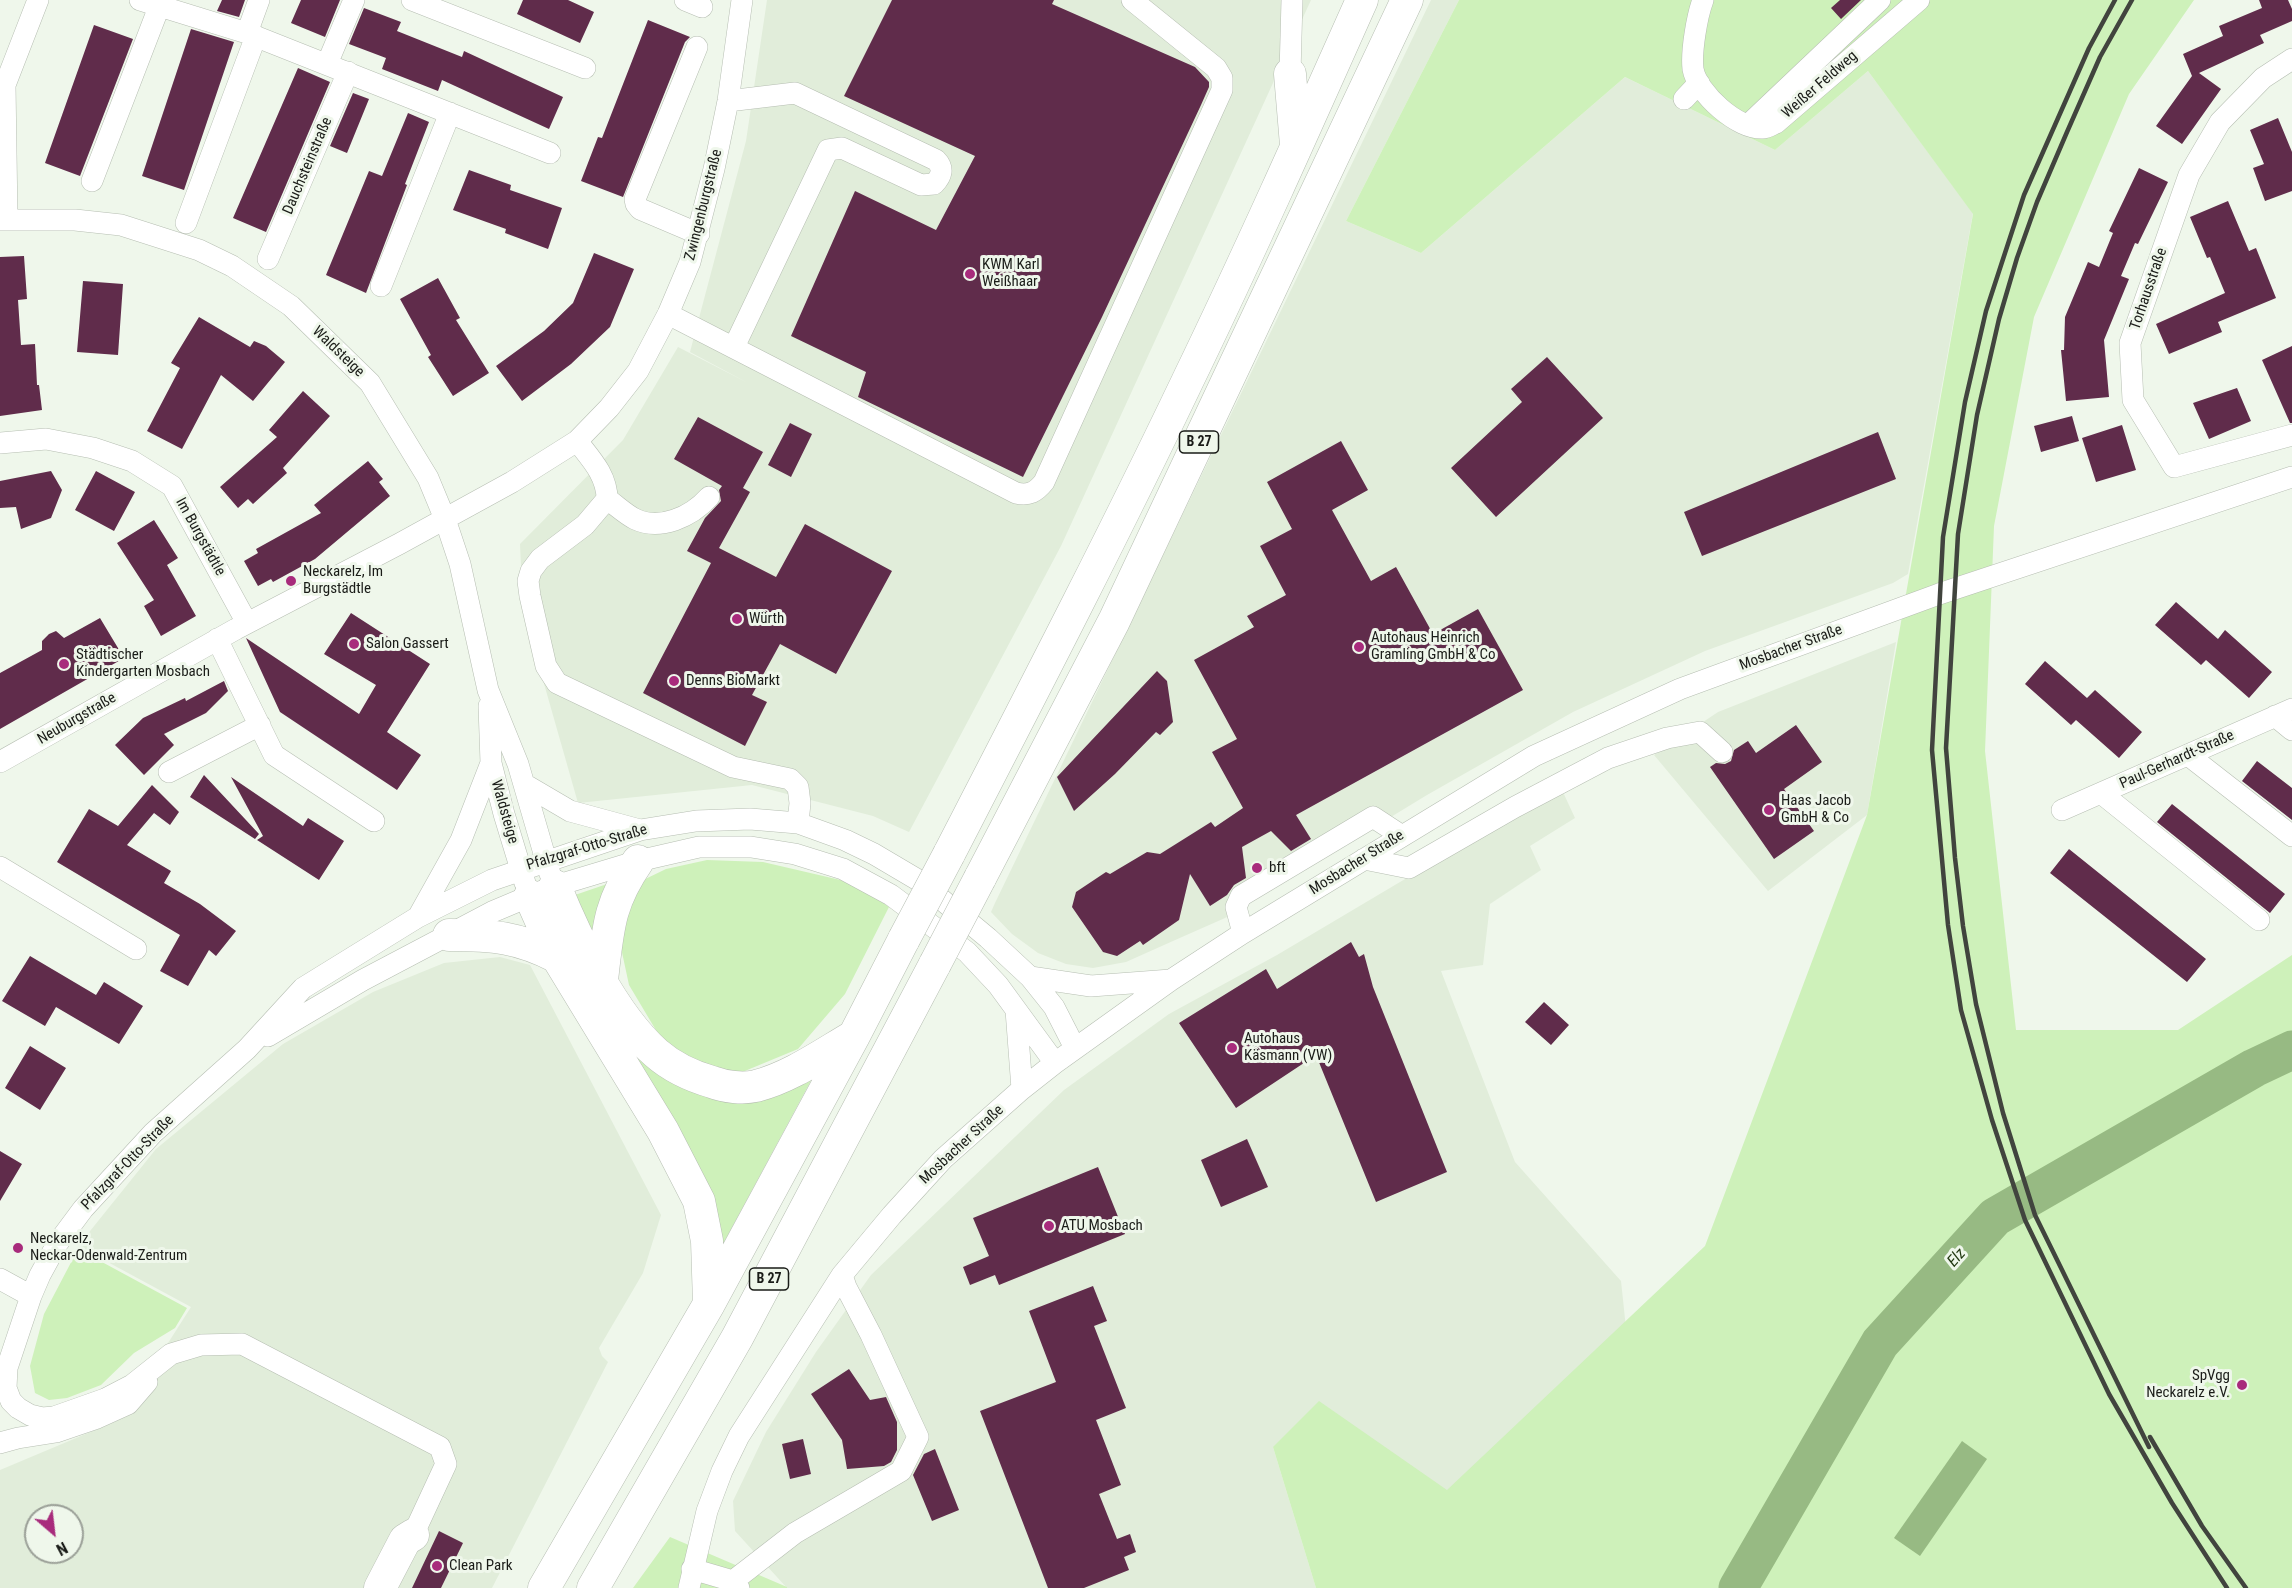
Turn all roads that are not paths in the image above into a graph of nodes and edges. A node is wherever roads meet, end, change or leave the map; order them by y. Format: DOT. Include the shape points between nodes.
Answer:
graph roads {
  1 [pos="38,0"];
  2 [pos="140,0"];
  3 [pos="259,0"];
  4 [pos="354,0"];
  5 [pos="411,0"];
  6 [pos="742,0"];
  7 [pos="1132,0"];
  8 [pos="1292,0"];
  9 [pos="1362,0"];
  10 [pos="1407,0"];
  11 [pos="1703,0"];
  12 [pos="1880,0"];
  13 [pos="1920,0"];
  14 [pos="159,7"];
  15 [pos="251,34"];
  16 [pos="697,47"];
  17 [pos="2292,59"];
  18 [pos="327,64"];
  19 [pos="585,68"];
  20 [pos="348,72"];
  21 [pos="1290,74"];
  22 [pos="1699,83"];
  23 [pos="3,84"];
  24 [pos="1684,99"];
  25 [pos="728,100"];
  26 [pos="450,113"];
  27 [pos="1748,125"];
  28 [pos="1296,149"];
  29 [pos="550,153"];
  30 [pos="92,181"];
  31 [pos="4,219"];
  32 [pos="186,224"];
  33 [pos="699,234"];
  34 [pos="268,259"];
  35 [pos="381,286"];
  36 [pos="668,314"];
  37 [pos="734,347"];
  38 [pos="2292,435"];
  39 [pos="577,441"];
  40 [pos="0,443"];
  41 [pos="2292,477"];
  42 [pos="709,497"];
  43 [pos="607,499"];
  44 [pos="446,519"];
  45 [pos="247,623"];
  46 [pos="217,639"];
  47 [pos="488,690"];
  48 [pos="2284,713"];
  49 [pos="260,725"];
  50 [pos="2292,730"];
  51 [pos="1722,752"];
  52 [pos="2188,755"];
  53 [pos="0,762"];
  54 [pos="491,763"];
  55 [pos="169,772"];
  56 [pos="524,784"];
  57 [pos="2101,793"];
  58 [pos="2062,810"];
  59 [pos="374,821"];
  60 [pos="798,823"];
  61 [pos="640,830"];
  62 [pos="1402,836"];
  63 [pos="2292,836"];
  64 [pos="1364,859"];
  65 [pos="638,861"];
  66 [pos="0,867"];
  67 [pos="538,878"];
  68 [pos="418,916"];
  69 [pos="2259,920"];
  70 [pos="1243,933"];
  71 [pos="449,935"];
  72 [pos="136,949"];
  73 [pos="557,957"];
  74 [pos="1030,977"];
  75 [pos="602,980"];
  76 [pos="1171,980"];
  77 [pos="1016,1009"];
  78 [pos="854,1036"];
  79 [pos="1075,1048"];
  80 [pos="247,1049"];
  81 [pos="1055,1063"];
  82 [pos="1022,1089"];
  83 [pos="842,1275"];
  84 [pos="0,1279"];
  85 [pos="31,1296"];
  86 [pos="709,1304"];
  87 [pos="0,1341"];
  88 [pos="171,1354"];
  89 [pos="4,1375"];
  90 [pos="6,1436"];
  91 [pos="413,1535"];
  92 [pos="691,1579"];
  93 [pos="736,1584"];
  94 [pos="380,1588"];
  95 [pos="394,1588"];
  96 [pos="544,1588"];
  97 [pos="593,1588"];
  1 -- 23 [label="street"];
  2 -- 14 [label="street"];
  3 -- 15 [label="street"];
  4 -- 18 [label="street"];
  5 -- 19 [label="street"];
  6 -- 25 [label="street, Zwingenburgstraße"];
  7 -- 37 [label="street" via="1216,68 1222,78 1222,90 1038,489 1016,493"];
  8 -- 21 [label="street"];
  9 -- 28 [label="highway, B 27"];
  10 -- 97 [label="highway, B 27, bridge" via="1114,621 737,1338"];
  11 -- 22 [label="street" via="1693,69"];
  12 -- 27 [label="street"];
  13 -- 27 [label="street, Weißer Feldweg" via="1776,123 1763,128"];
  14 -- 15 [label="street"];
  14 -- 30 [label="street"];
  15 -- 18 [label="street"];
  15 -- 32 [label="street"];
  16 -- 33 [label="street" via="635,199 640,209"];
  17 -- 38 [label="street, Torhausstraße" via="2263,78 2220,122 2189,175 2130,343 2133,400 2174,467"];
  18 -- 20 [label="street"];
  20 -- 26 [label="street"];
  20 -- 34 [label="street, Dauchsteinstraße"];
  21 -- 28 [label="highway"];
  22 -- 24 [label="street"];
  22 -- 27 [label="street" via="1727,115"];
  23 -- 31 [label="street"];
  25 -- 33 [label="street, Zwingenburgstraße"];
  25 -- 37 [label="street" via="795,93 936,160 942,171 934,184 921,185 842,148 828,150"];
  26 -- 29 [label="street"];
  26 -- 35 [label="street"];
  28 -- 78 [label="highway, B 27, bridge" via="1188,381 1077,604"];
  31 -- 44 [label="street, Waldsteige" via="121,225 199,250 232,266 308,322 370,383 428,478"];
  33 -- 36 [label="street, Zwingenburgstraße"];
  36 -- 37 [label="street"];
  36 -- 39 [label="street, Zwingenburgstraße" via="638,371"];
  39 -- 43 [label="street" via="602,477"];
  39 -- 44 [label="street, Zwingenburgstraße"];
  40 -- 45 [label="street, Im Burgstädtle" via="46,439 93,448 132,461 172,486"];
  41 -- 62 [label="street, Mosbacher Straße" via="1939,594 1680,689 1534,756"];
  42 -- 43 [label="street" via="685,516 652,524 632,518"];
  43 -- 60 [label="street" via="585,525 537,562 529,575 530,596 550,675 557,682 733,766 790,779 798,787"];
  44 -- 45 [label="street, Neuburgstraße"];
  44 -- 47 [label="street, Waldsteige"];
  45 -- 46 [label="street, Neuburgstraße"];
  46 -- 49 [label="street"];
  46 -- 53 [label="street, Neuburgstraße"];
  47 -- 54 [label="street, Waldsteige"];
  47 -- 56 [label="street, Waldsteige"];
  48 -- 50 [label="street"];
  48 -- 52 [label="street, Paul-Gerhardt-Straße"];
  49 -- 55 [label="street"];
  49 -- 59 [label="street" via="274,755"];
  51 -- 64 [label="street" via="1700,732 1667,738 1608,758 1408,868"];
  52 -- 57 [label="street, Paul-Gerhardt-Straße"];
  52 -- 63 [label="street"];
  54 -- 67 [label="street, Waldsteige"];
  54 -- 68 [label="street" via="461,840"];
  56 -- 61 [label="street" via="570,811"];
  56 -- 67 [label="street, Waldsteige"];
  57 -- 58 [label="street, Paul-Gerhardt-Straße"];
  57 -- 69 [label="street"];
  60 -- 61 [label="street, Pfalzgraf-Otto-Straße" via="750,819 696,821"];
  60 -- 74 [label="street, Pfalzgraf-Otto-Straße" via="845,840 918,880"];
  61 -- 67 [label="street, Pfalzgraf-Otto-Straße"];
  62 -- 64 [label="street, Mosbacher Straße"];
  62 -- 70 [label="street" via="1373,817 1241,896 1236,907"];
  64 -- 70 [label="street, Mosbacher Straße"];
  65 -- 67 [label="street, Pfalzgraf-Otto-Straße"];
  65 -- 75 [label="highway" via="614,903"];
  65 -- 77 [label="street, Pfalzgraf-Otto-Straße" via="699,847 751,847 795,854 843,869 891,895 967,952"];
  66 -- 72 [label="street"];
  67 -- 68 [label="street, Pfalzgraf-Otto-Straße" via="492,880"];
  67 -- 71 [label="street, Pfalzgraf-Otto-Straße" via="492,912"];
  67 -- 73 [label="highway"];
  67 -- 75 [label="highway" via="569,920"];
  68 -- 80 [label="street, Pfalzgraf-Otto-Straße" via="303,988"];
  70 -- 76 [label="street, Mosbacher Straße"];
  71 -- 73 [label="highway" via="515,939"];
  71 -- 80 [label="street, Pfalzgraf-Otto-Straße" via="363,980"];
  73 -- 86 [label="highway" via="663,1131 699,1201 707,1241"];
  74 -- 76 [label="street" via="1091,986"];
  74 -- 79 [label="street, Pfalzgraf-Otto-Straße" via="1054,1007"];
  75 -- 78 [label="highway" via="626,1019 656,1053 689,1075 724,1086 755,1087 786,1076"];
  76 -- 79 [label="street, Mosbacher Straße"];
  77 -- 81 [label="street, Pfalzgraf-Otto-Straße"];
  77 -- 82 [label="street"];
  78 -- 86 [label="highway, B 27"];
  79 -- 81 [label="street, Mosbacher Straße"];
  80 -- 85 [label="street, Pfalzgraf-Otto-Straße" via="153,1133 83,1209 57,1244"];
  81 -- 82 [label="street, Mosbacher Straße"];
  82 -- 83 [label="street, Mosbacher Straße" via="943,1159"];
  83 -- 92 [label="street, Mosbacher Straße" via="739,1436 707,1511"];
  83 -- 93 [label="street" via="918,1437 901,1471 795,1533"];
  84 -- 85 [label="street"];
  85 -- 87 [label="street, Pfalzgraf-Otto-Straße"];
  85 -- 89 [label="street, Pfalzgraf-Otto-Straße"];
  86 -- 96 [label="highway, B 27"];
  88 -- 89 [label="street" via="132,1385 54,1417 42,1418 18,1408 11,1401"];
  88 -- 90 [label="street" via="128,1404 56,1432"];
  88 -- 91 [label="street" via="201,1345 242,1344 440,1447 446,1464"];
  91 -- 94 [label="highway" via="405,1540"];
  91 -- 95 [label="highway"];
  92 -- 93 [label="street"];
}
